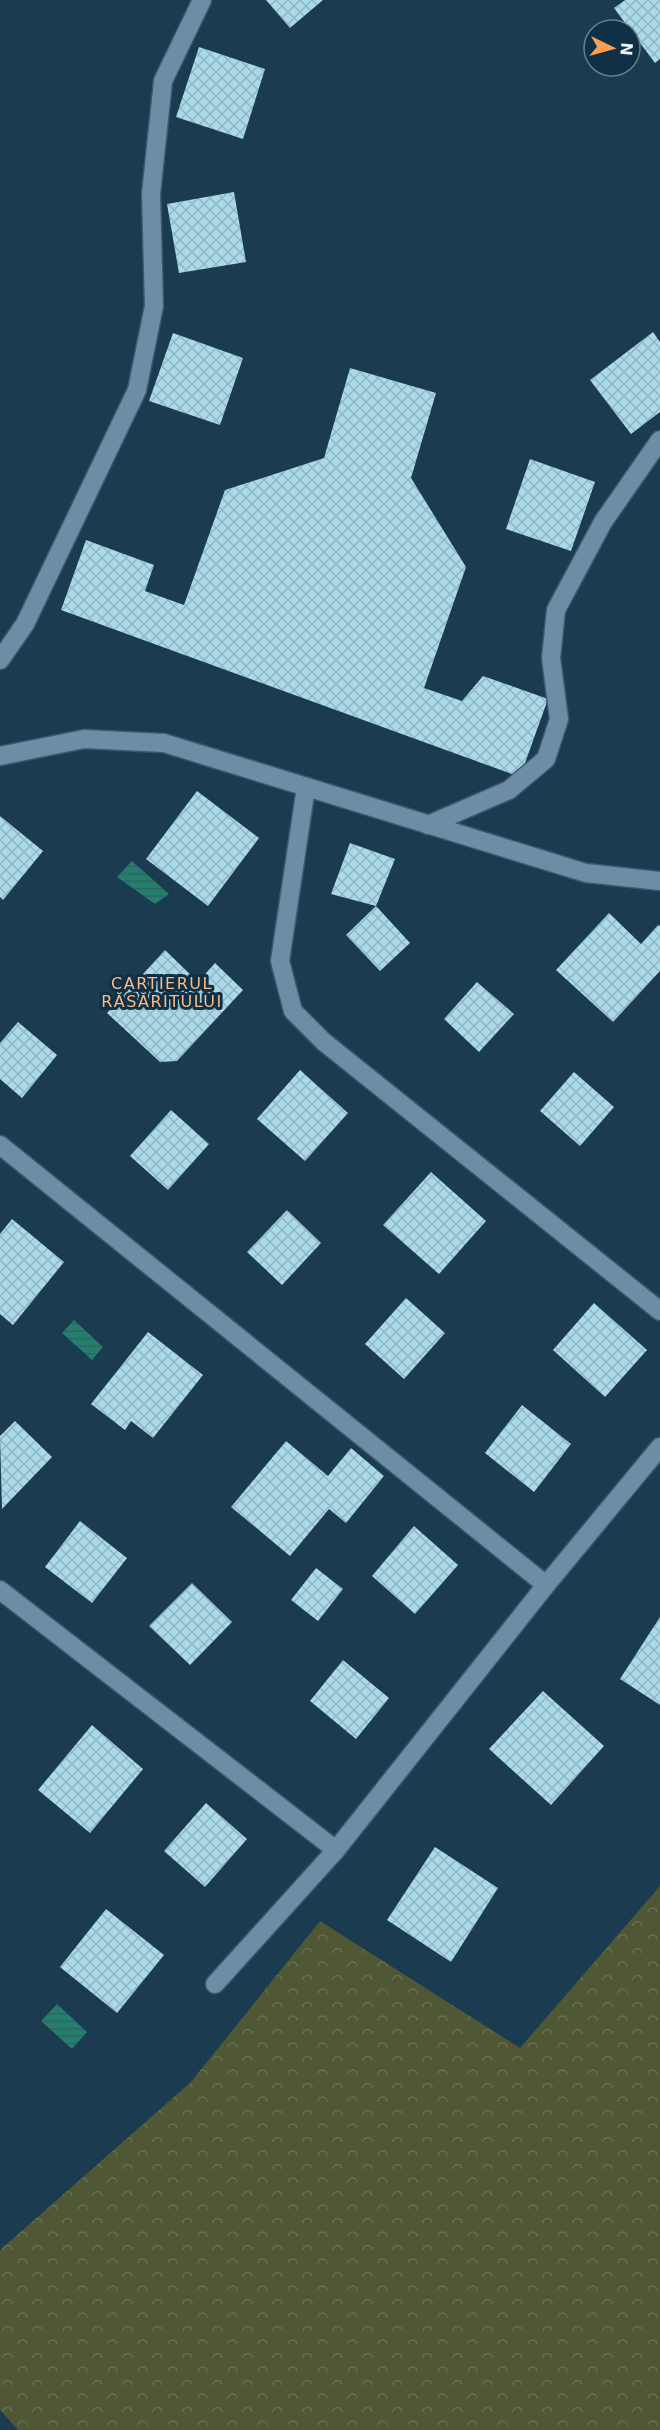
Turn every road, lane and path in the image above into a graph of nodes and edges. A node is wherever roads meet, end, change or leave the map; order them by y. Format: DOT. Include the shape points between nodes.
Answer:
graph roads {
  1 [pos="202,0"];
  2 [pos="660,440"];
  3 [pos="0,660"];
  4 [pos="0,756"];
  5 [pos="306,787"];
  6 [pos="428,825"];
  7 [pos="660,881"];
  8 [pos="0,1145"];
  9 [pos="660,1311"];
  10 [pos="660,1447"];
  11 [pos="546,1586"];
  12 [pos="0,1590"];
  13 [pos="336,1850"];
  14 [pos="215,1984"];
  1 -- 3 [label="street" via="163,81 151,194 154,306 137,390 25,624"];
  2 -- 6 [label="street" via="603,522 556,610 551,658 559,719 546,759 509,790"];
  4 -- 5 [label="street" via="84,739 164,743"];
  5 -- 6 [label="street"];
  5 -- 9 [label="street" via="280,961 293,1011 324,1042"];
  6 -- 7 [label="street" via="586,873"];
  8 -- 11 [label="street"];
  10 -- 11 [label="street"];
  11 -- 13 [label="street"];
  12 -- 13 [label="street"];
  13 -- 14 [label="street"];
}
